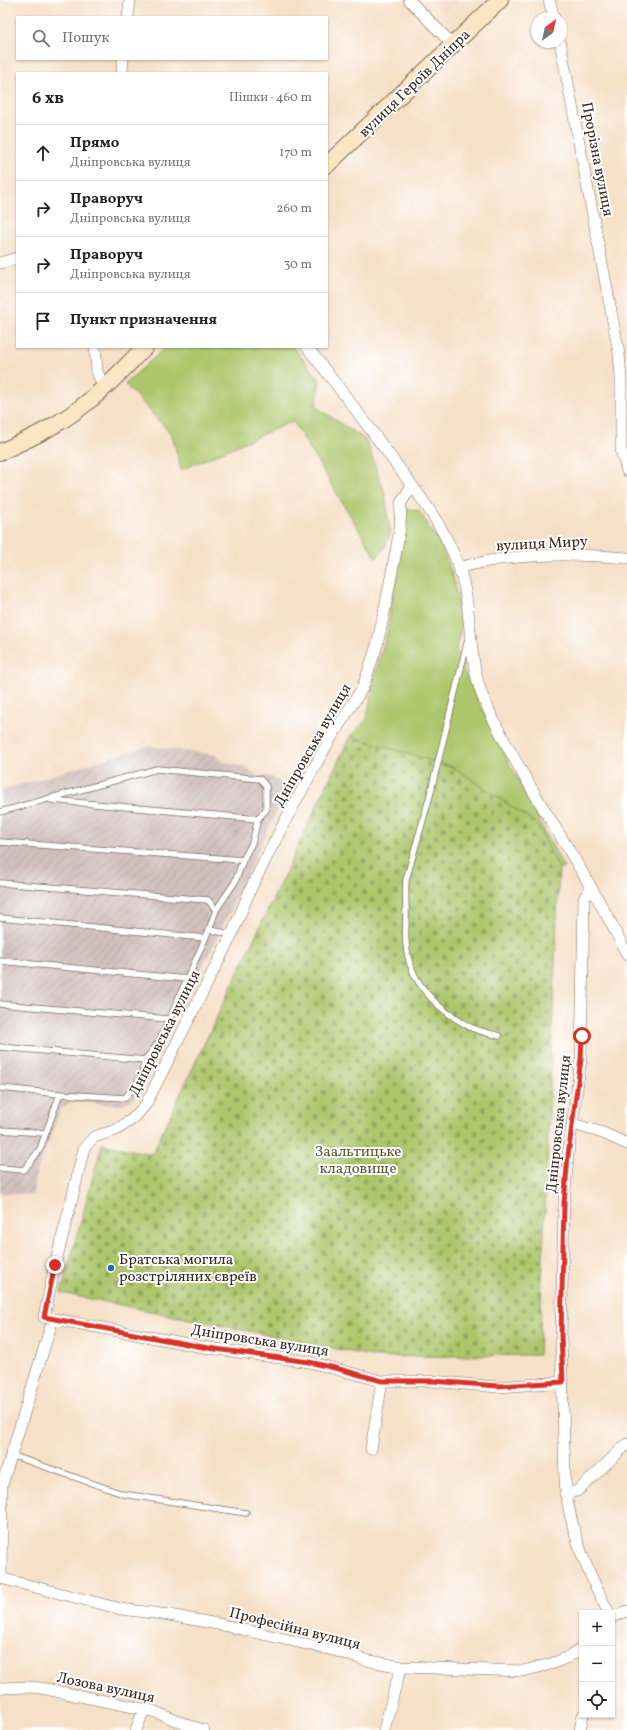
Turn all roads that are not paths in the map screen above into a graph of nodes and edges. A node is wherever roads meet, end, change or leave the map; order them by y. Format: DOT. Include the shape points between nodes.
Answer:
graph roads {
  1 [pos="130,0"];
  2 [pos="409,0"];
  3 [pos="500,0"];
  4 [pos="550,0"];
  5 [pos="553,12"];
  6 [pos="128,16"];
  7 [pos="453,45"];
  8 [pos="561,48"];
  9 [pos="123,60"];
  10 [pos="122,72"];
  11 [pos="328,164"];
  12 [pos="16,258"];
  13 [pos="0,263"];
  14 [pos="95,348"];
  15 [pos="144,348"];
  16 [pos="308,348"];
  17 [pos="624,378"];
  18 [pos="104,389"];
  19 [pos="0,452"];
  20 [pos="627,471"];
  21 [pos="412,485"];
  22 [pos="627,558"];
  23 [pos="459,568"];
  24 [pos="470,631"];
  25 [pos="47,800"];
  26 [pos="0,812"];
  27 [pos="258,819"];
  28 [pos="0,842"];
  29 [pos="243,860"];
  30 [pos="0,883"];
  31 [pos="592,890"];
  32 [pos="216,910"];
  33 [pos="0,918"];
  34 [pos="209,930"];
  35 [pos="232,934"];
  36 [pos="205,938"];
  37 [pos="627,955"];
  38 [pos="0,961"];
  39 [pos="187,979"];
  40 [pos="0,1004"];
  41 [pos="168,1019"];
  42 [pos="500,1036"];
  43 [pos="0,1047"];
  44 [pos="145,1060"];
  45 [pos="0,1088"];
  46 [pos="60,1094"];
  47 [pos="573,1124"];
  48 [pos="0,1130"];
  49 [pos="45,1133"];
  50 [pos="627,1144"];
  51 [pos="0,1168"];
  52 [pos="53,1319"];
  53 [pos="382,1381"];
  54 [pos="563,1382"];
  55 [pos="627,1444"];
  56 [pos="371,1449"];
  57 [pos="11,1455"];
  58 [pos="565,1494"];
  59 [pos="246,1513"];
  60 [pos="1,1579"];
  61 [pos="608,1610"];
  62 [pos="627,1611"];
  63 [pos="615,1617"];
  64 [pos="579,1650"];
  65 [pos="402,1667"];
  66 [pos="0,1688"];
  67 [pos="144,1709"];
  68 [pos="583,1718"];
  69 [pos="136,1730"];
  70 [pos="204,1730"];
  71 [pos="384,1730"];
  72 [pos="580,1730"];
  1 -- 6 [label="street"];
  2 -- 7 [label="street"];
  3 -- 7 [label="main road, вулиця Героїв Дніпра"];
  4 -- 5 [label="street"];
  7 -- 11 [label="main road, вулиця Героїв Дніпра"];
  8 -- 17 [label="street, Прорізна вулиця"];
  9 -- 10 [label="street"];
  12 -- 13 [label="street"];
  14 -- 18 [label="street" via="97,371"];
  15 -- 18 [label="main road"];
  16 -- 21 [label="street"];
  17 -- 20 [label="street, Прорізна вулиця" via="621,442"];
  18 -- 19 [label="main road" via="53,426"];
  21 -- 23 [label="street" via="440,527"];
  21 -- 35 [label="street, Дніпровська вулиця" via="401,503 400,527 393,566 377,645 367,678 285,821 251,888"];
  22 -- 23 [label="street, вулиця Миру" via="540,556 489,561"];
  23 -- 24 [label="street"];
  24 -- 31 [label="street" via="475,672 484,701 549,819"];
  24 -- 42 [label="lane" via="406,880 406,945 415,978 429,997 471,1027"];
  25 -- 26 [label="lane"];
  25 -- 27 [label="lane"];
  25 -- 27 [label="lane" via="157,769 260,779 266,786 266,810"];
  27 -- 29 [label="lane" via="252,843"];
  28 -- 29 [label="lane"];
  29 -- 32 [label="lane" via="235,882"];
  30 -- 32 [label="lane" via="208,900"];
  31 -- 37 [label="street" via="616,930"];
  31 -- 47 [label="street, Дніпровська вулиця" via="583,903 582,1036"];
  32 -- 34 [label="lane"];
  33 -- 36 [label="lane"];
  34 -- 35 [label="lane"];
  34 -- 36 [label="lane"];
  35 -- 52 [label="street, Дніпровська вулиця" via="146,1104 134,1118 116,1130 94,1137 84,1148 44,1317"];
  36 -- 39 [label="lane"];
  38 -- 39 [label="lane"];
  39 -- 41 [label="lane"];
  40 -- 41 [label="lane"];
  41 -- 44 [label="lane" via="159,1042"];
  43 -- 44 [label="lane"];
  44 -- 46 [label="lane" via="141,1077 125,1098"];
  45 -- 46 [label="lane"];
  46 -- 49 [label="lane"];
  47 -- 50 [label="street"];
  47 -- 54 [label="street, Дніпровська вулиця" via="564,1203 561,1336"];
  48 -- 49 [label="lane"];
  49 -- 51 [label="lane" via="40,1149 24,1170"];
  52 -- 53 [label="street, Дніпровська вулиця" via="208,1348 309,1362"];
  52 -- 57 [label="street"];
  53 -- 54 [label="street, Дніпровська вулиця" via="432,1381 498,1386"];
  53 -- 56 [label="street"];
  54 -- 58 [label="street, Дніпровська вулиця"];
  55 -- 58 [label="street" via="577,1491"];
  57 -- 59 [label="lane" via="123,1494"];
  57 -- 60 [label="street" via="2,1485"];
  58 -- 61 [label="street, Дніпровська вулиця" via="568,1514 577,1541"];
  60 -- 65 [label="street, Професійна вулиця" via="121,1609 223,1626"];
  62 -- 63 [label="street"];
  64 -- 65 [label="street, Професійна вулиця" via="551,1664 523,1671"];
  65 -- 71 [label="street"];
  66 -- 67 [label="street, Лозова вулиця" via="41,1688"];
  67 -- 69 [label="street"];
  67 -- 70 [label="street, Лозова вулиця"];
  68 -- 72 [label="street"];
}
